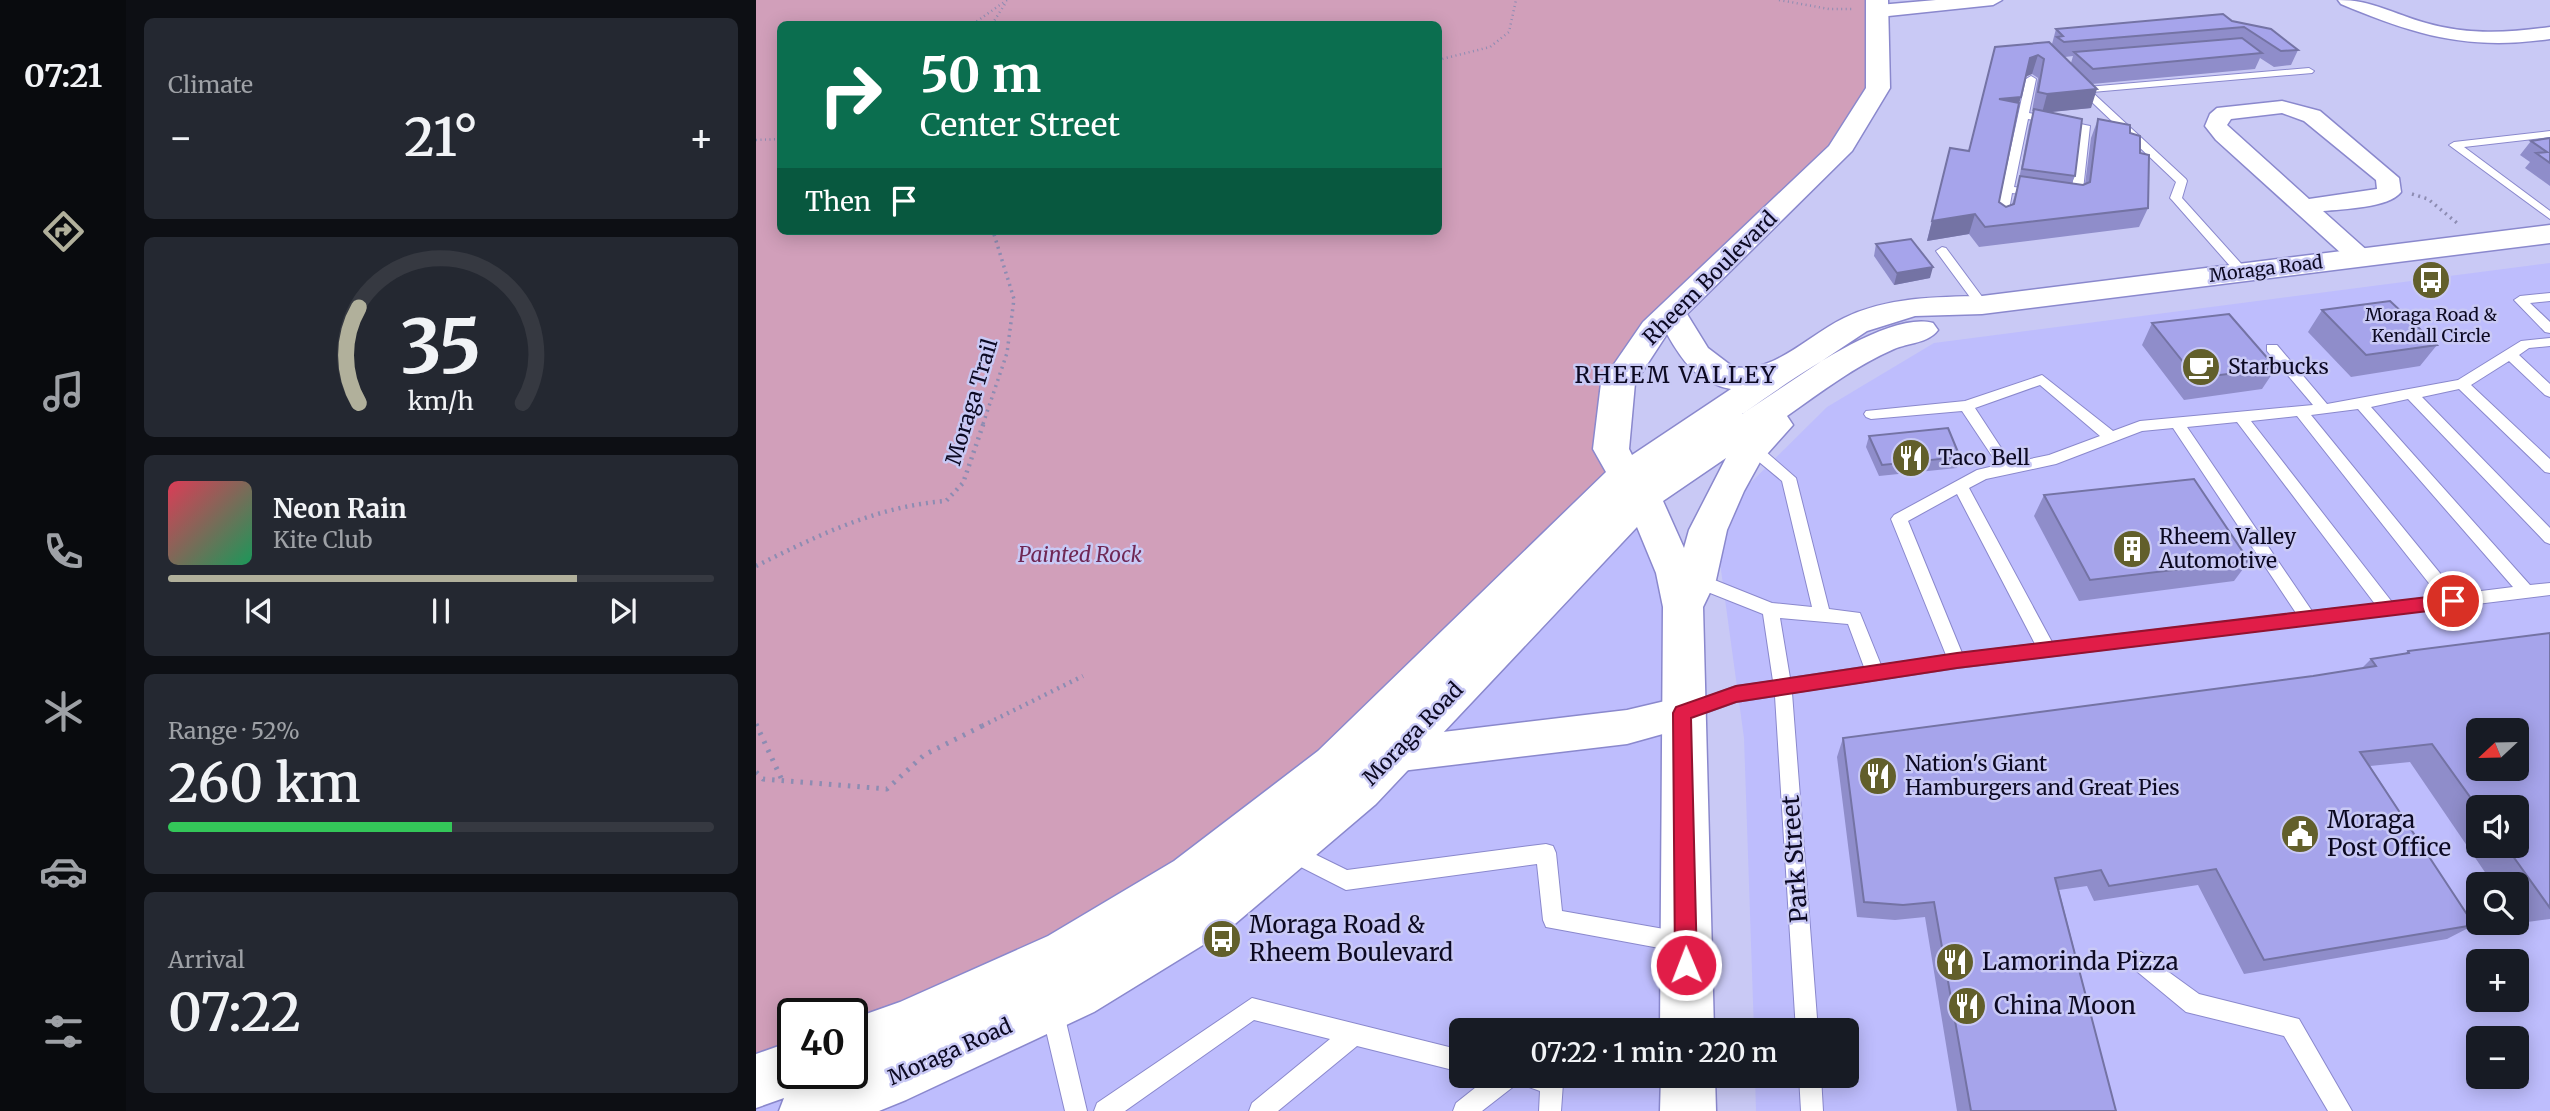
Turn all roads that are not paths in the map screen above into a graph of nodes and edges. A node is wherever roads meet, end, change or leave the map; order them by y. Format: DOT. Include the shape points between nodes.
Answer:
graph roads {
  1 [pos="1993,0"];
  2 [pos="2347,0"];
  3 [pos="1871,7"];
  4 [pos="2550,33"];
  5 [pos="2255,61"];
  6 [pos="2309,71"];
  7 [pos="2273,74"];
  8 [pos="2031,79"];
  9 [pos="2074,81"];
  10 [pos="2084,90"];
  11 [pos="2023,115"];
  12 [pos="2101,124"];
  13 [pos="2550,134"];
  14 [pos="2008,189"];
  15 [pos="2049,195"];
  16 [pos="2062,197"];
  17 [pos="2303,207"];
  18 [pos="2550,216"];
  19 [pos="2001,221"];
  20 [pos="2550,234"];
  21 [pos="1942,251"];
  22 [pos="2361,258"];
  23 [pos="2242,272"];
  24 [pos="2550,297"];
  25 [pos="1982,305"];
  26 [pos="1671,313"];
  27 [pos="2550,329"];
  28 [pos="2550,342"];
  29 [pos="2272,348"];
  30 [pos="2510,354"];
  31 [pos="1788,383"];
  32 [pos="2462,384"];
  33 [pos="2550,393"];
  34 [pos="2411,394"];
  35 [pos="2361,404"];
  36 [pos="1966,406"];
  37 [pos="2324,409"];
  38 [pos="2300,411"];
  39 [pos="1871,414"];
  40 [pos="2241,416"];
  41 [pos="2177,423"];
  42 [pos="2111,437"];
  43 [pos="1752,448"];
  44 [pos="2550,468"];
  45 [pos="2008,469"];
  46 [pos="1960,486"];
  47 [pos="1634,487"];
  48 [pos="2550,538"];
  49 [pos="2550,589"];
  50 [pos="2527,592"];
  51 [pos="1690,593"];
  52 [pos="2453,601"];
  53 [pos="2388,609"];
  54 [pos="1770,610"];
  55 [pos="1822,615"];
  56 [pos="2308,618"];
  57 [pos="2047,650"];
  58 [pos="1957,661"];
  59 [pos="1875,673"];
  60 [pos="1783,687"];
  61 [pos="1682,713"];
  62 [pos="1393,755"];
  63 [pos="1286,849"];
  64 [pos="1686,943"];
  65 [pos="1049,961"];
  66 [pos="2141,962"];
  67 [pos="1051,1006"];
  68 [pos="1687,1018"];
  69 [pos="1806,1018"];
  70 [pos="1354,1034"];
  71 [pos="868,1040"];
  72 [pos="1449,1057"];
  73 [pos="777,1074"];
  74 [pos="756,1082"];
  75 [pos="1494,1088"];
  76 [pos="1552,1088"];
  77 [pos="1688,1088"];
  78 [pos="1811,1088"];
  79 [pos="807,1111"];
  80 [pos="1076,1111"];
  81 [pos="1105,1111"];
  82 [pos="1260,1111"];
  83 [pos="1464,1111"];
  84 [pos="1550,1111"];
  85 [pos="1688,1111"];
  86 [pos="1812,1111"];
  87 [pos="2341,1111"];
  1 -- 3 [label="street"];
  2 -- 4 [label="street" via="2429,32 2467,38"];
  3 -- 26 [label="main road, Rheem Boulevard" via="1878,88 1839,151"];
  5 -- 7 [label="lane"];
  6 -- 7 [label="lane"];
  7 -- 10 [label="lane"];
  8 -- 11 [label="lane"];
  9 -- 10 [label="lane"];
  10 -- 12 [label="lane"];
  11 -- 12 [label="lane"];
  11 -- 14 [label="lane"];
  12 -- 16 [label="lane" via="2076,199"];
  12 -- 23 [label="lane" via="2182,181 2176,198"];
  13 -- 18 [label="lane" via="2454,145"];
  14 -- 15 [label="lane"];
  14 -- 19 [label="lane"];
  17 -- 17 [label="street" via="2378,197 2389,192 2387,178 2312,116 2282,107 2225,113 2217,119 2216,126 2224,135"];
  17 -- 22 [label="street"];
  20 -- 22 [label="main road, Moraga Road"];
  21 -- 25 [label="lane"];
  22 -- 23 [label="main road, Moraga Road"];
  23 -- 25 [label="main road, Moraga Road"];
  24 -- 27 [label="lane" via="2520,300"];
  25 -- 31 [label="main road, Moraga Road" via="1913,307 1856,324"];
  26 -- 31 [label="main road" via="1691,351 1710,369 1737,379"];
  26 -- 47 [label="main road, Rheem Boulevard" via="1654,329 1618,383 1611,449"];
  28 -- 30 [label="lane" via="2526,344"];
  29 -- 37 [label="lane"];
  30 -- 32 [label="lane"];
  30 -- 33 [label="lane"];
  31 -- 43 [label="main road" via="1772,430"];
  31 -- 47 [label="main road, Moraga Road"];
  32 -- 34 [label="lane"];
  32 -- 44 [label="lane"];
  34 -- 35 [label="lane"];
  34 -- 48 [label="lane"];
  35 -- 37 [label="lane"];
  35 -- 50 [label="lane"];
  36 -- 39 [label="lane"];
  36 -- 42 [label="lane" via="2042,379"];
  36 -- 45 [label="lane"];
  37 -- 38 [label="lane"];
  38 -- 40 [label="lane"];
  38 -- 52 [label="lane"];
  40 -- 41 [label="lane"];
  40 -- 53 [label="lane"];
  41 -- 42 [label="lane" via="2140,426"];
  41 -- 56 [label="lane"];
  42 -- 45 [label="lane" via="2051,460"];
  43 -- 51 [label="main road" via="1709,530"];
  43 -- 55 [label="lane" via="1789,478"];
  45 -- 46 [label="lane" via="1982,474"];
  46 -- 57 [label="lane"];
  46 -- 58 [label="lane" via="1899,519"];
  47 -- 51 [label="main road, Rheem Boulevard"];
  47 -- 62 [label="main road, Moraga Road"];
  47 -- 65 [label="main road, Moraga Road" via="1335,765 1191,878"];
  49 -- 50 [label="lane"];
  50 -- 52 [label="lane"];
  51 -- 54 [label="lane"];
  51 -- 61 [label="main road, Rheem Boulevard"];
  52 -- 53 [label="lane"];
  53 -- 56 [label="lane"];
  54 -- 55 [label="lane"];
  54 -- 60 [label="lane, Park Street"];
  55 -- 59 [label="lane" via="1854,618"];
  56 -- 57 [label="lane"];
  57 -- 58 [label="lane"];
  58 -- 59 [label="lane"];
  59 -- 60 [label="lane"];
  60 -- 61 [label="lane" via="1736,694"];
  60 -- 69 [label="lane, Park Street"];
  61 -- 62 [label="street" via="1627,727"];
  61 -- 64 [label="main road, Rheem Boulevard"];
  62 -- 63 [label="main road, Moraga Road" via="1360,789"];
  63 -- 64 [label="lane" via="1346,880 1546,853 1553,920"];
  63 -- 67 [label="main road, Moraga Road" via="1211,911"];
  64 -- 68 [label="main road, Rheem Boulevard"];
  65 -- 67 [label="lane"];
  65 -- 71 [label="main road, Moraga Road"];
  66 -- 87 [label="lane" via="2194,1004 2291,1027"];
  67 -- 79 [label="main road, Moraga Road" via="906,1073"];
  67 -- 80 [label="lane"];
  70 -- 72 [label="lane"];
  70 -- 81 [label="lane" via="1252,1009"];
  70 -- 82 [label="lane"];
  73 -- 74 [label="main road"];
  75 -- 83 [label="lane"];
  76 -- 84 [label="lane"];
  77 -- 85 [label="main road"];
  78 -- 86 [label="lane"];
}
